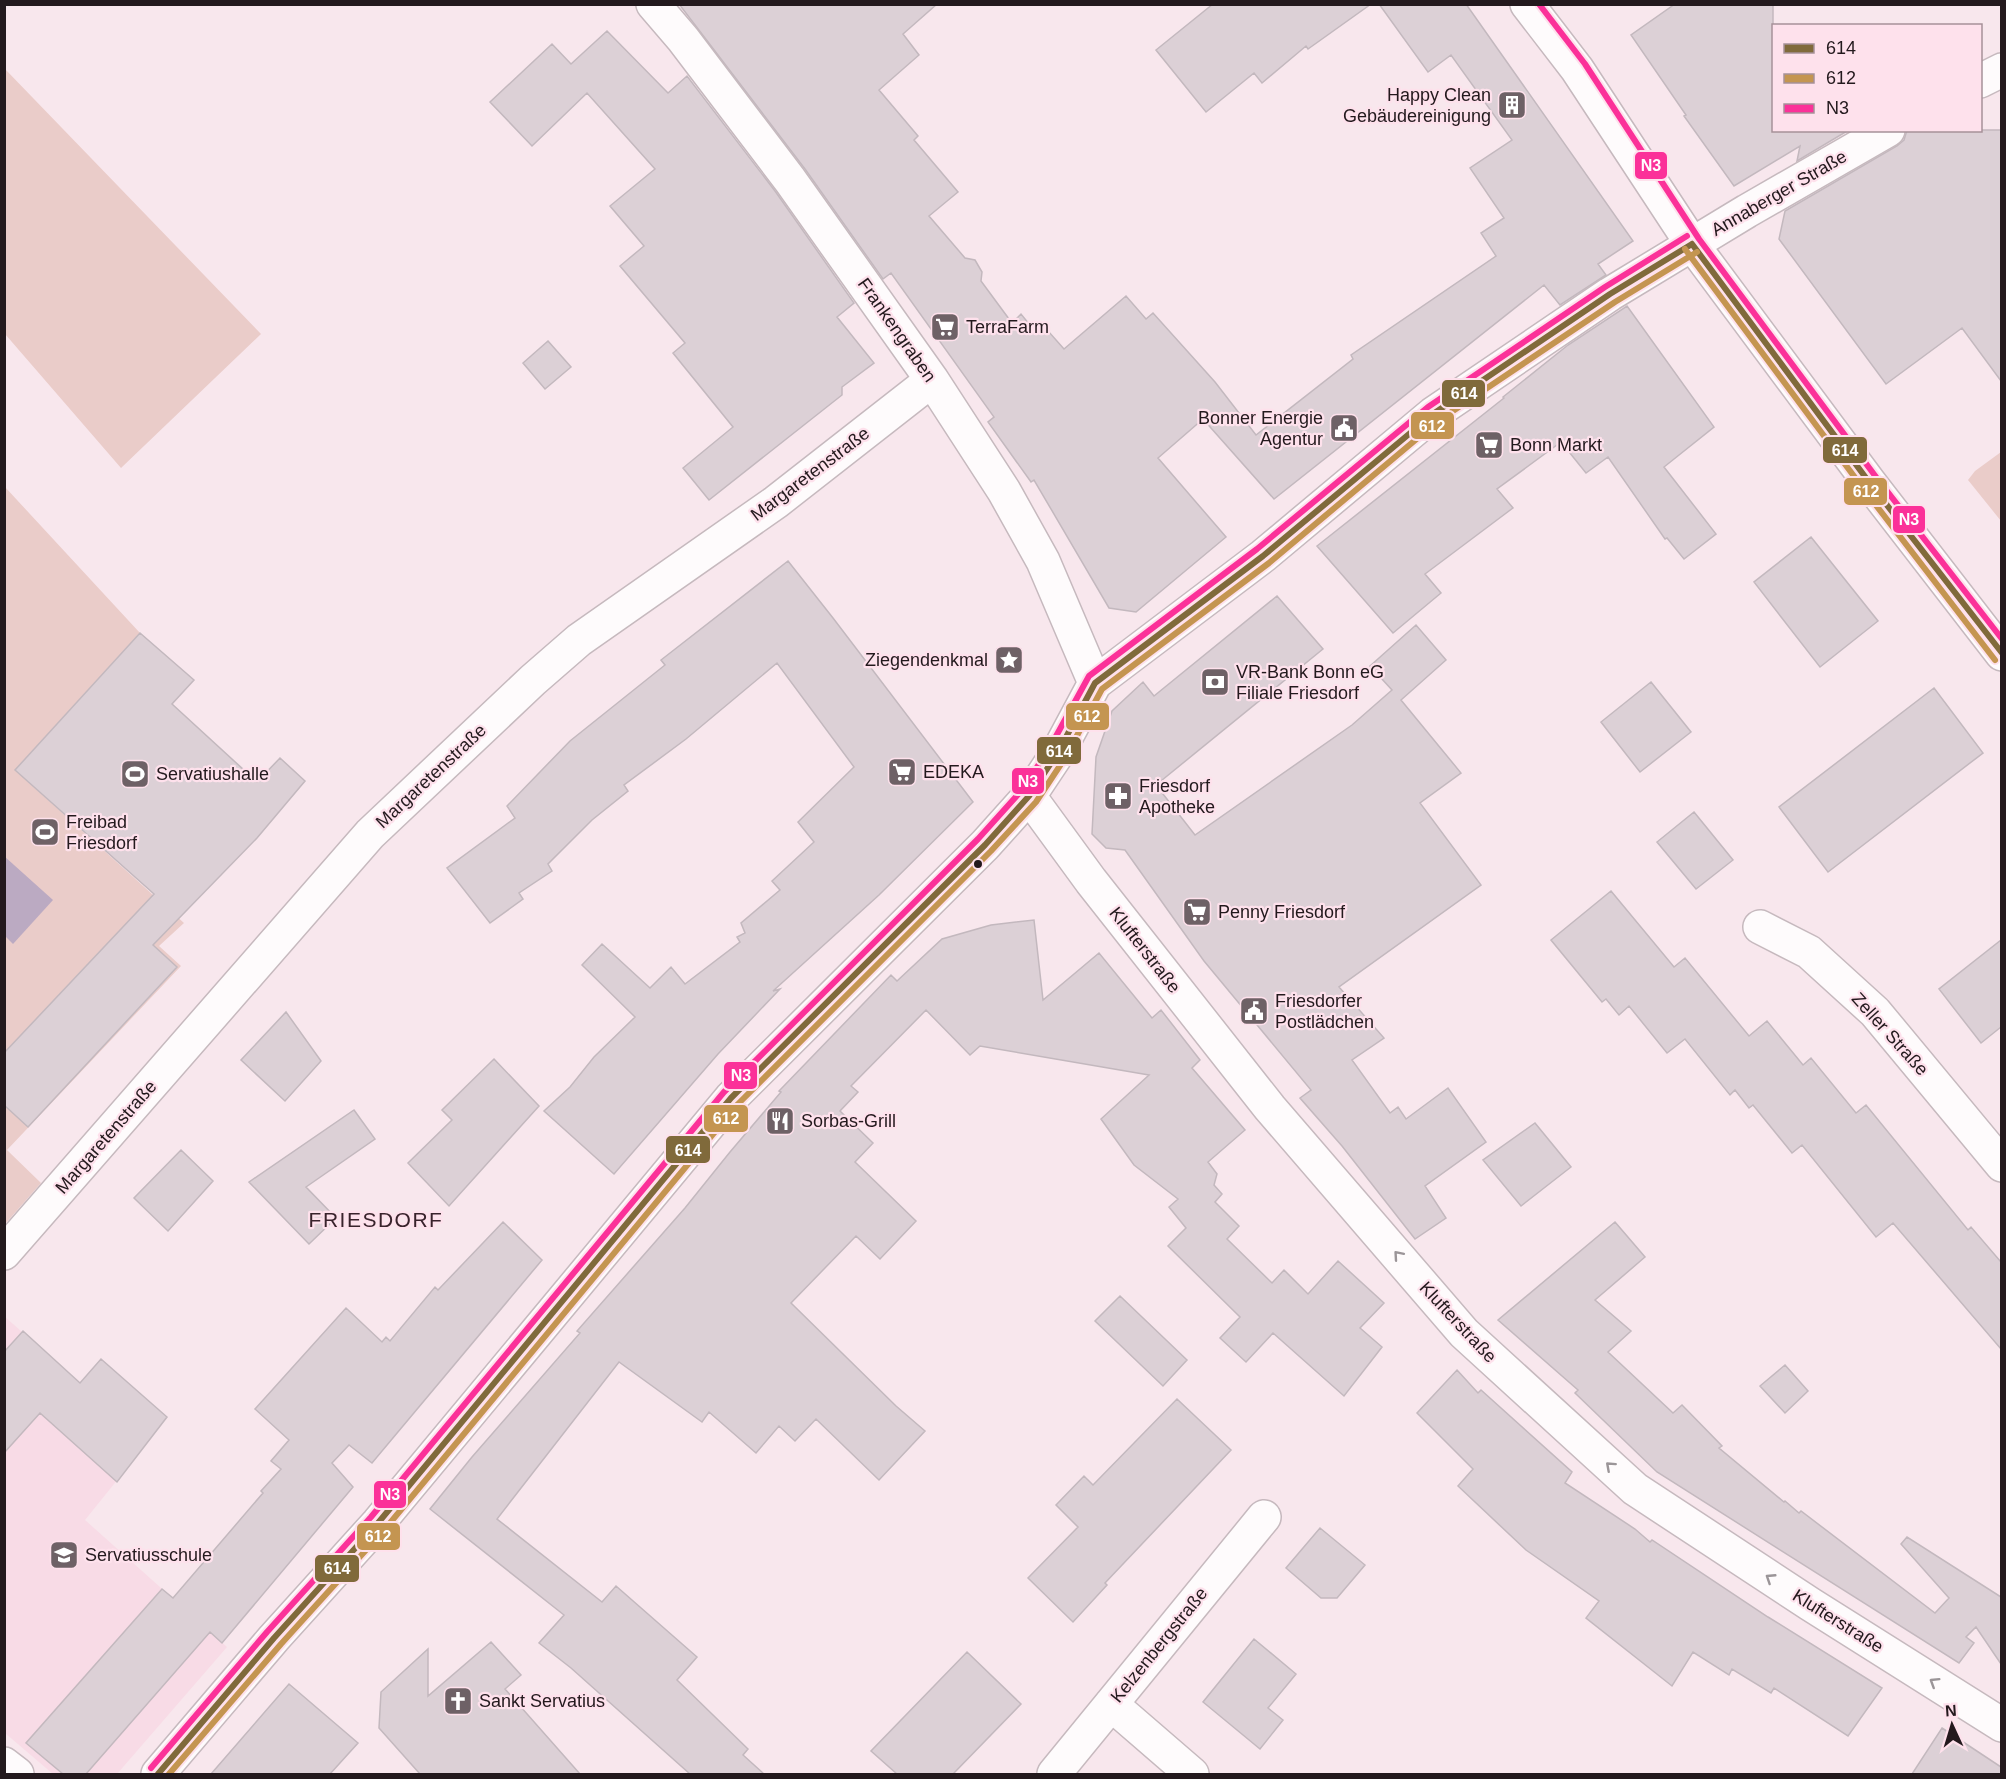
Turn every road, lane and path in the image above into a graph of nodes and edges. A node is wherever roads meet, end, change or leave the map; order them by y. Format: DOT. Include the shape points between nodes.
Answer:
graph roads {
  1 [pos="653,4"];
  2 [pos="1527,4"];
  3 [pos="2001,70"];
  4 [pos="1982,80"];
  5 [pos="1885,132"];
  6 [pos="1692,244"];
  7 [pos="932,380"];
  8 [pos="2001,654"];
  9 [pos="1095,683"];
  10 [pos="1029,796"];
  11 [pos="1760,927"];
  12 [pos="2001,1165"];
  13 [pos="4,1253"];
  14 [pos="1264,1517"];
  15 [pos="1111,1704"];
  16 [pos="2001,1725"];
  17 [pos="4,1764"];
  18 [pos="17,1774"];
  19 [pos="158,1774"];
  20 [pos="1054,1774"];
  21 [pos="1192,1774"];
  1 -- 7 [label="street, Frankengraben" via="790,180"];
  2 -- 6 [label="street" via="1577,69"];
  3 -- 4 [label="street"];
  5 -- 6 [label="street, Annaberger Straße"];
  6 -- 8 [label="street"];
  6 -- 9 [label="street, Annaberger Straße" via="1433,414 1263,556"];
  7 -- 9 [label="street, Frankengraben" via="1004,491 1042,561"];
  7 -- 13 [label="street, Margaretenstraße" via="776,502 579,640 532,680 370,834"];
  9 -- 10 [label="street, Annaberger Straße"];
  16 -- 10 [label="street, Klufterstraße, one-way" via="1635,1489 1464,1333 1270,1108"];
  10 -- 19 [label="street, Annaberger Straße" via="985,845 731,1098 378,1524"];
  11 -- 12 [label="street, Zeller Straße" via="1809,952 1875,1012"];
  14 -- 15 [label="street, Kelzenbergstraße"];
  15 -- 20 [label="street, Kelzenbergstraße"];
  15 -- 21 [label="street"];
  17 -- 18 [label="street"];
}
